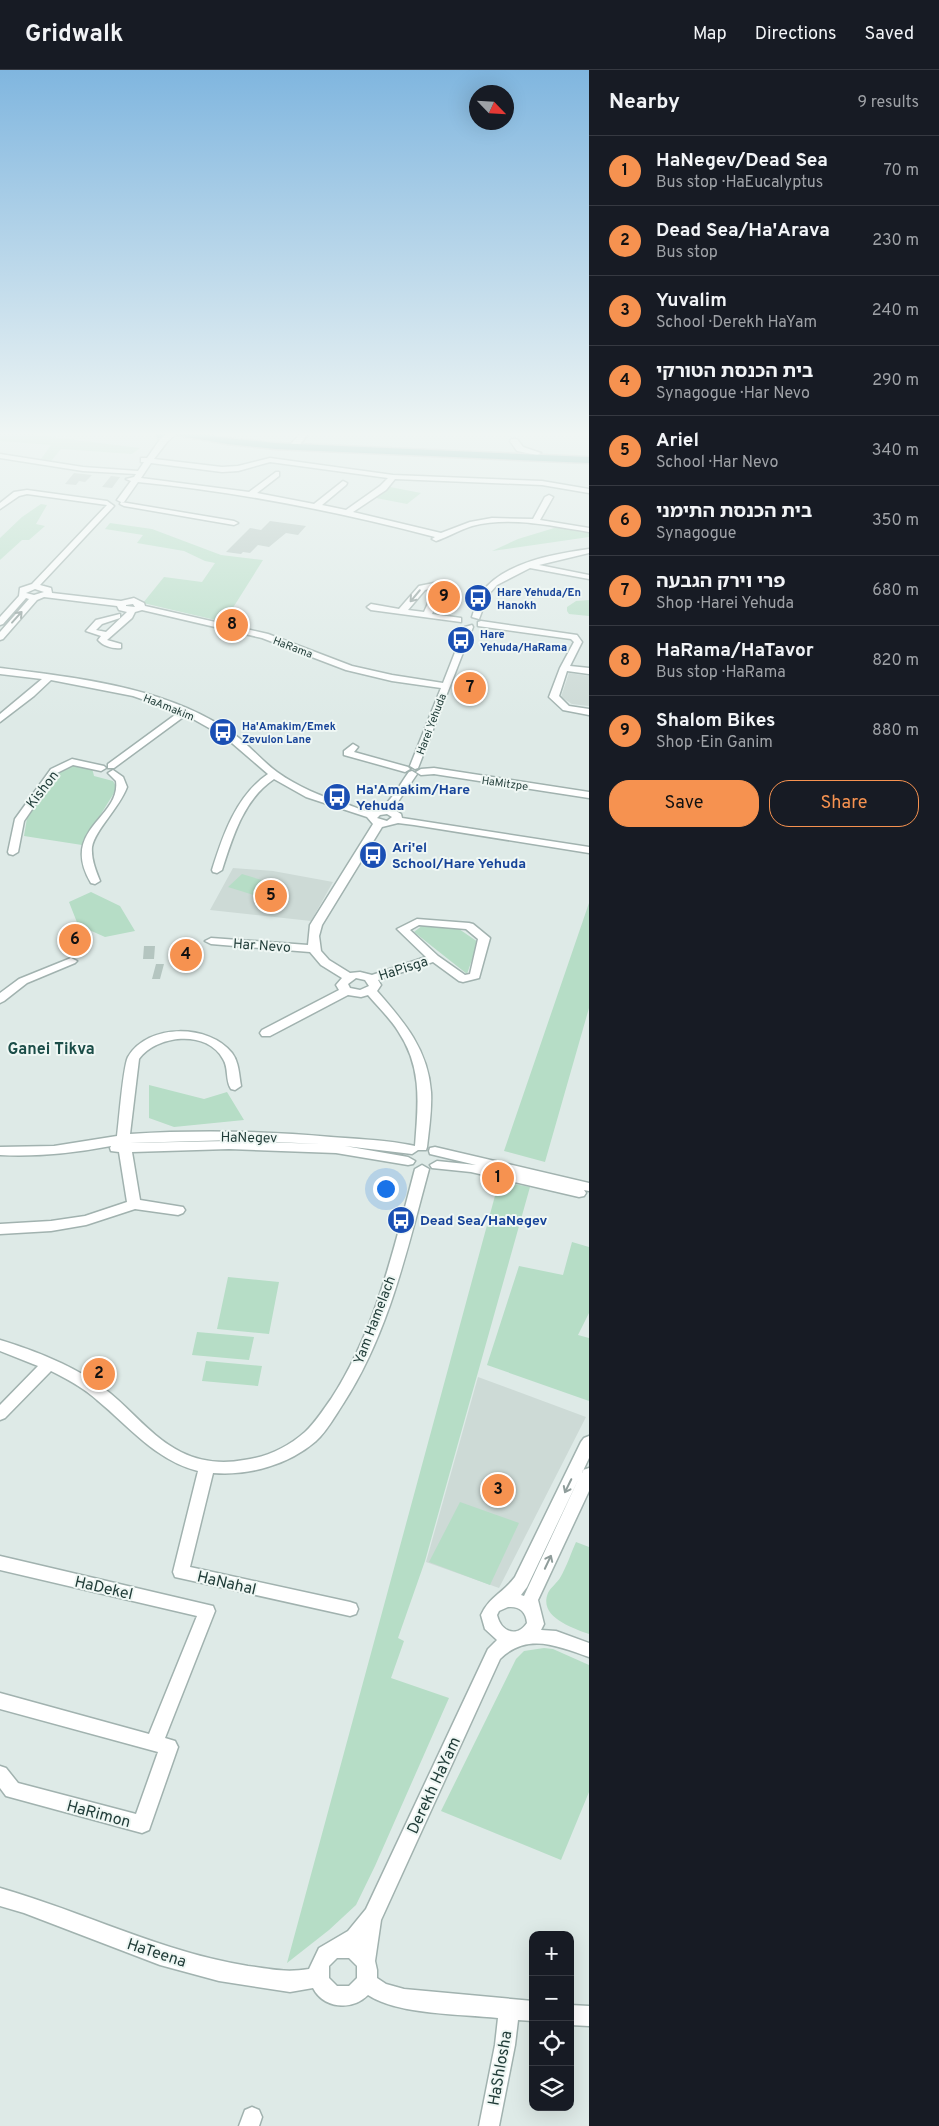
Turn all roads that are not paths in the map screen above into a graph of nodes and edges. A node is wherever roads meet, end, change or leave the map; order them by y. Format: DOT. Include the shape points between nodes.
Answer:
graph roads {
  1 [pos="92,528"];
  2 [pos="96,528"];
  3 [pos="409,528"];
  4 [pos="465,528"];
  5 [pos="442,536"];
  6 [pos="432,542"];
  7 [pos="589,551"];
  8 [pos="540,562"];
  9 [pos="530,566"];
  10 [pos="589,577"];
  11 [pos="35,586"];
  12 [pos="46,591"];
  13 [pos="24,596"];
  14 [pos="34,598"];
  15 [pos="371,607"];
  16 [pos="136,608"];
  17 [pos="402,611"];
  18 [pos="427,615"];
  19 [pos="117,616"];
  20 [pos="475,619"];
  21 [pos="458,620"];
  22 [pos="0,622"];
  23 [pos="469,627"];
  24 [pos="107,635"];
  25 [pos="0,637"];
  26 [pos="118,646"];
  27 [pos="564,668"];
  28 [pos="0,671"];
  29 [pos="589,671"];
  30 [pos="49,677"];
  31 [pos="446,686"];
  32 [pos="185,712"];
  33 [pos="589,712"];
  34 [pos="0,719"];
  35 [pos="353,747"];
  36 [pos="108,769"];
  37 [pos="413,770"];
  38 [pos="274,775"];
  39 [pos="589,794"];
  40 [pos="386,811"];
  41 [pos="376,819"];
  42 [pos="396,820"];
  43 [pos="589,850"];
  44 [pos="13,852"];
  45 [pos="217,870"];
  46 [pos="95,881"];
  47 [pos="211,941"];
  48 [pos="313,949"];
  49 [pos="434,958"];
  50 [pos="71,961"];
  51 [pos="349,977"];
  52 [pos="371,985"];
  53 [pos="346,991"];
  54 [pos="0,999"];
  55 [pos="266,1033"];
  56 [pos="235,1086"];
  57 [pos="124,1144"];
  58 [pos="0,1151"];
  59 [pos="414,1153"];
  60 [pos="436,1158"];
  61 [pos="422,1169"];
  62 [pos="589,1186"];
  63 [pos="589,1195"];
  64 [pos="134,1204"];
  65 [pos="178,1210"];
  66 [pos="0,1229"];
  67 [pos="0,1345"];
  68 [pos="49,1364"];
  69 [pos="0,1414"];
  70 [pos="589,1442"];
  71 [pos="207,1466"];
  72 [pos="589,1474"];
  73 [pos="0,1563"];
  74 [pos="503,1600"];
  75 [pos="350,1610"];
  76 [pos="533,1612"];
  77 [pos="493,1628"];
  78 [pos="521,1637"];
  79 [pos="569,1642"];
  80 [pos="589,1650"];
  81 [pos="494,1654"];
  82 [pos="0,1701"];
  83 [pos="154,1744"];
  84 [pos="0,1774"];
  85 [pos="0,1897"];
  86 [pos="372,1916"];
  87 [pos="338,1948"];
  88 [pos="364,1960"];
  89 [pos="319,1977"];
  90 [pos="366,1982"];
  91 [pos="508,2009"];
  92 [pos="529,2011"];
  93 [pos="574,2015"];
  94 [pos="589,2016"];
  95 [pos="489,2126"];
  1 -- 11 [label="street"];
  2 -- 12 [label="street"];
  3 -- 5 [label="street"];
  4 -- 5 [label="street"];
  5 -- 6 [label="street"];
  7 -- 8 [label="street"];
  8 -- 9 [label="street"];
  8 -- 20 [label="street" via="526,563 503,572 480,590"];
  9 -- 10 [label="street"];
  9 -- 20 [label="street" via="509,574 486,592"];
  11 -- 12 [label="street"];
  11 -- 13 [label="street" via="23,590"];
  12 -- 14 [label="street"];
  12 -- 16 [label="street, HaRama" via="121,604 122,608"];
  13 -- 14 [label="street"];
  13 -- 22 [label="street"];
  25 -- 14 [label="street, one-way"];
  15 -- 17 [label="street"];
  16 -- 24 [label="street"];
  16 -- 31 [label="street, HaRama" via="265,636 349,668"];
  17 -- 18 [label="street"];
  18 -- 17 [label="street, one-way" via="438,590 434,585 422,588"];
  18 -- 21 [label="street"];
  19 -- 24 [label="street" via="99,622 90,631"];
  20 -- 21 [label="street"];
  20 -- 23 [label="street"];
  20 -- 27 [label="street" via="574,637 578,642"];
  21 -- 23 [label="street" via="459,624"];
  23 -- 31 [label="street, Harei Yehuda"];
  24 -- 26 [label="street" via="102,640"];
  27 -- 29 [label="street"];
  27 -- 33 [label="street" via="554,698 566,708"];
  28 -- 30 [label="street, HaAmakim"];
  30 -- 32 [label="street, HaAmakim" via="134,693"];
  30 -- 34 [label="street"];
  31 -- 37 [label="street, Harei Yehuda"];
  32 -- 36 [label="street"];
  32 -- 38 [label="street, HaAmakim" via="235,738"];
  35 -- 37 [label="street, HaMitzpe" via="347,753"];
  36 -- 44 [label="street, Kishon" via="72,762 54,771 19,822"];
  36 -- 46 [label="street" via="122,786 88,843 88,860"];
  37 -- 39 [label="street, HaMitzpe"];
  37 -- 40 [label="street, Harei Yehuda"];
  38 -- 41 [label="street, HaAmakim" via="323,800"];
  38 -- 45 [label="street" via="253,790 228,835"];
  40 -- 41 [label="street" via="378,812"];
  40 -- 42 [label="street" via="396,814"];
  41 -- 42 [label="street" via="388,824"];
  41 -- 48 [label="street" via="316,925"];
  42 -- 43 [label="street"];
  47 -- 48 [label="street, Har Nevo"];
  48 -- 51 [label="street" via="320,959"];
  49 -- 49 [label="street, HaPisga" via="403,930 417,922 469,926 484,938 475,976 464,979"];
  49 -- 52 [label="street, HaPisga"];
  50 -- 54 [label="street" via="23,981"];
  51 -- 52 [label="street" via="363,975"];
  51 -- 53 [label="street" via="342,985"];
  52 -- 53 [label="street" via="361,994"];
  52 -- 59 [label="street" via="404,1030 420,1064 425,1093"];
  53 -- 55 [label="street"];
  56 -- 57 [label="street" via="228,1056 204,1039 170,1036 144,1045 133,1059"];
  57 -- 58 [label="street, HaNegev" via="22,1153"];
  57 -- 59 [label="street, HaNegev" via="229,1144"];
  57 -- 64 [label="street"];
  59 -- 60 [label="street, HaNegev"];
  59 -- 61 [label="street" via="412,1166"];
  60 -- 61 [label="street"];
  60 -- 62 [label="street"];
  60 -- 63 [label="street"];
  61 -- 71 [label="street, Yam Hamelach" via="391,1279 364,1355 336,1403 312,1435 284,1454 260,1464 232,1469"];
  64 -- 65 [label="street"];
  64 -- 66 [label="street" via="86,1220"];
  67 -- 68 [label="street, Yam Hamelach"];
  68 -- 69 [label="street"];
  68 -- 71 [label="street, Yam Hamelach" via="100,1394 152,1441 178,1458"];
  70 -- 74 [label="street, one-way" via="521,1582"];
  71 -- 75 [label="street, HaNahal" via="180,1572"];
  76 -- 72 [label="street, one-way" via="530,1600"];
  73 -- 83 [label="street, HaDekel" via="207,1611"];
  74 -- 76 [label="street" via="517,1600"];
  74 -- 77 [label="street" via="494,1605 490,1614"];
  76 -- 78 [label="street" via="533,1630"];
  76 -- 79 [label="street" via="555,1634"];
  77 -- 78 [label="street" via="501,1635"];
  77 -- 81 [label="street, Derekh HaYam"];
  78 -- 79 [label="street" via="544,1636"];
  78 -- 81 [label="street, Derekh HaYam" via="504,1644"];
  79 -- 80 [label="street"];
  81 -- 86 [label="street, Derekh HaYam"];
  82 -- 83 [label="street"];
  83 -- 84 [label="street, HaRimon" via="169,1747 142,1824 12,1790"];
  85 -- 89 [label="street, HaTeena" via="160,1955 220,1971 290,1982"];
  86 -- 87 [label="street, Derekh HaYam" via="355,1938"];
  86 -- 88 [label="street, Derekh HaYam"];
  87 -- 88 [label="street" via="353,1950"];
  87 -- 89 [label="street" via="323,1958"];
  88 -- 90 [label="street" via="368,1971"];
  89 -- 90 [label="street" via="327,1990 341,1997 356,1994"];
  90 -- 91 [label="street" via="382,1992 404,1999"];
  91 -- 92 [label="street"];
  91 -- 95 [label="street, HaShlosha" via="505,2045"];
  93 -- 94 [label="street"];
}
